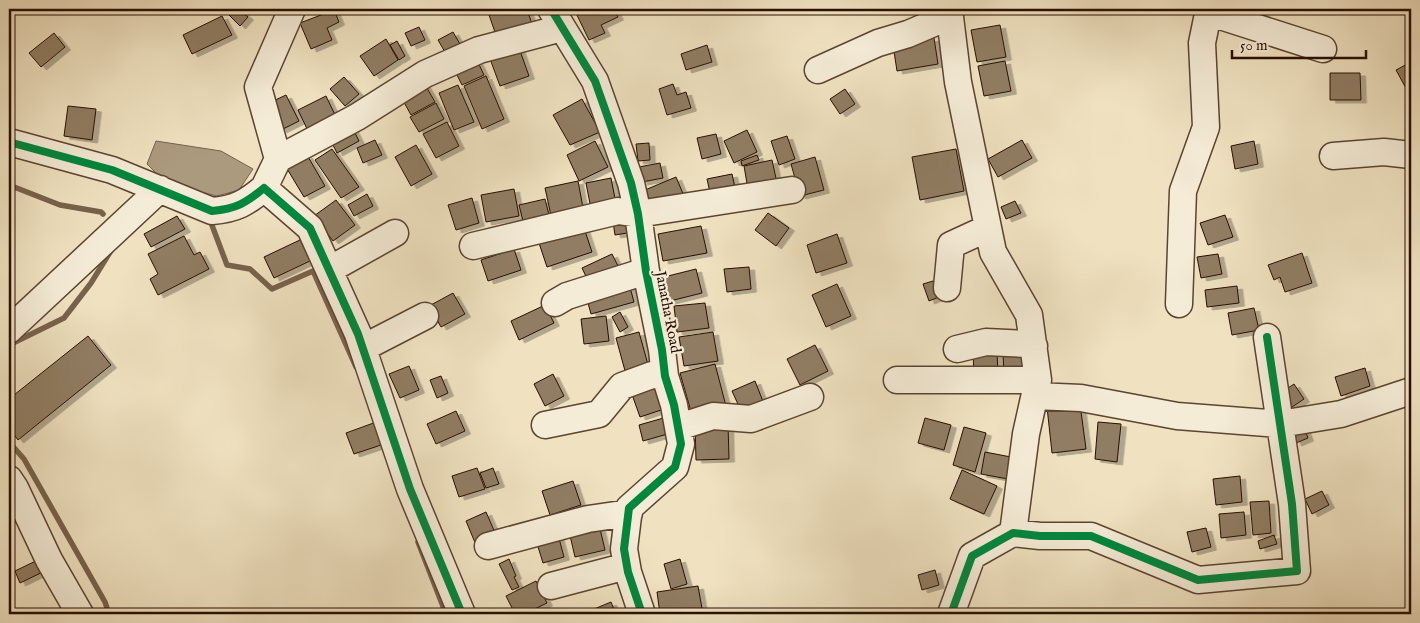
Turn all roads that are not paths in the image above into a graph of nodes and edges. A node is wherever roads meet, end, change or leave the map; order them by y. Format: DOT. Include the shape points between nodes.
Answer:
graph roads {
  1 [pos="292,9"];
  2 [pos="1208,11"];
  3 [pos="949,12"];
  4 [pos="557,18"];
  5 [pos="1323,49"];
  6 [pos="818,70"];
  7 [pos="9,142"];
  8 [pos="1411,155"];
  9 [pos="1333,156"];
  10 [pos="278,159"];
  11 [pos="264,188"];
  12 [pos="160,189"];
  13 [pos="792,190"];
  14 [pos="638,214"];
  15 [pos="988,228"];
  16 [pos="395,233"];
  17 [pos="473,246"];
  18 [pos="329,270"];
  19 [pos="646,272"];
  20 [pos="947,288"];
  21 [pos="555,303"];
  22 [pos="1179,304"];
  23 [pos="424,316"];
  24 [pos="9,330"];
  25 [pos="1267,337"];
  26 [pos="1034,346"];
  27 [pos="363,348"];
  28 [pos="957,350"];
  29 [pos="665,376"];
  30 [pos="897,380"];
  31 [pos="1036,388"];
  32 [pos="1411,391"];
  33 [pos="810,397"];
  34 [pos="1280,424"];
  35 [pos="545,425"];
  36 [pos="678,427"];
  37 [pos="9,481"];
  38 [pos="628,513"];
  39 [pos="1013,533"];
  40 [pos="488,546"];
  41 [pos="627,566"];
  42 [pos="551,586"];
  43 [pos="80,614"];
  44 [pos="462,614"];
  45 [pos="642,614"];
  46 [pos="951,614"];
  1 -- 10 [label="street" via="258,88"];
  2 -- 5 [label="street"];
  2 -- 22 [label="street" via="1202,43 1206,127 1183,191"];
  3 -- 6 [label="street" via="908,34 878,43"];
  3 -- 15 [label="street" via="958,82"];
  4 -- 10 [label="street" via="425,74 357,117"];
  4 -- 14 [label="street, Janatha Road" via="595,81 631,183"];
  7 -- 12 [label="street" via="112,170"];
  8 -- 9 [label="street" via="1384,152"];
  10 -- 11 [label="street"];
  11 -- 12 [label="street" via="238,207 212,211"];
  11 -- 18 [label="street" via="310,228"];
  12 -- 24 [label="street"];
  13 -- 14 [label="street"];
  14 -- 17 [label="street" via="618,212"];
  14 -- 19 [label="street, Janatha Road"];
  15 -- 20 [label="street" via="951,245"];
  15 -- 26 [label="street" via="994,252 1029,315"];
  16 -- 18 [label="street"];
  18 -- 27 [label="street"];
  19 -- 21 [label="street" via="567,296"];
  19 -- 29 [label="street, Janatha Road"];
  23 -- 27 [label="street"];
  25 -- 34 [label="street"];
  26 -- 28 [label="street" via="986,342"];
  26 -- 31 [label="street"];
  27 -- 44 [label="street" via="410,489"];
  29 -- 35 [label="street" via="652,375 622,386 599,414"];
  29 -- 36 [label="street, Janatha Road"];
  30 -- 31 [label="street"];
  31 -- 34 [label="street" via="1177,416"];
  31 -- 39 [label="street" via="1026,434"];
  32 -- 34 [label="street" via="1341,414"];
  33 -- 36 [label="street" via="751,419 713,416"];
  34 -- 39 [label="street" via="1292,504 1297,571 1198,580 1091,536"];
  36 -- 38 [label="street, Janatha Road" via="682,444 675,467 629,508"];
  37 -- 43 [label="street"];
  38 -- 40 [label="street" via="588,519"];
  38 -- 41 [label="street" via="624,549"];
  39 -- 46 [label="street" via="972,556"];
  41 -- 42 [label="street"];
  41 -- 45 [label="street"];
}
